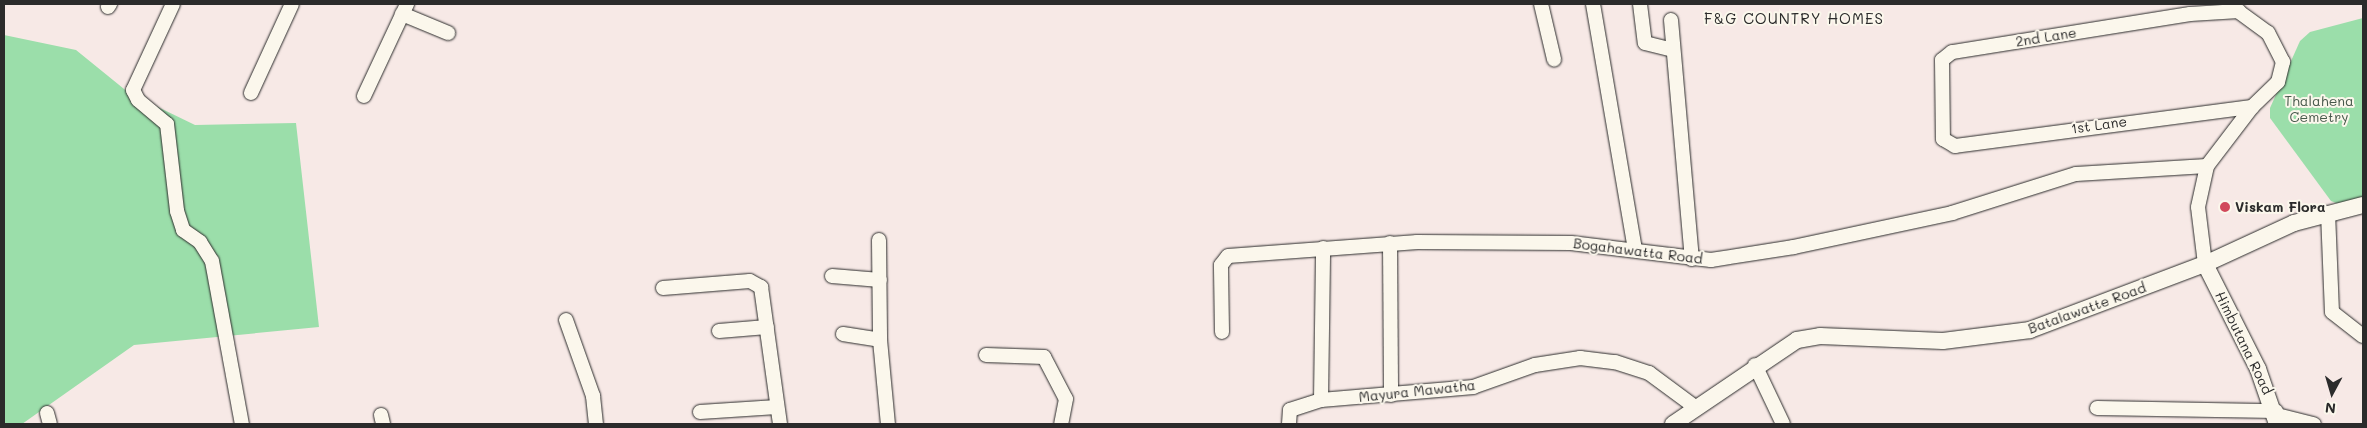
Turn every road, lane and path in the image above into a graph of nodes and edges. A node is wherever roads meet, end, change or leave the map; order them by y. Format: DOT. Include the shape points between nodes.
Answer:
graph roads {
  1 [pos="172,4"];
  2 [pos="292,4"];
  3 [pos="1541,4"];
  4 [pos="1593,4"];
  5 [pos="1640,4"];
  6 [pos="2234,7"];
  7 [pos="405,9"];
  8 [pos="1671,20"];
  9 [pos="448,33"];
  10 [pos="1673,50"];
  11 [pos="1554,59"];
  12 [pos="251,92"];
  13 [pos="364,96"];
  14 [pos="2252,107"];
  15 [pos="1947,145"];
  16 [pos="2207,166"];
  17 [pos="2363,205"];
  18 [pos="2328,213"];
  19 [pos="879,240"];
  20 [pos="1390,243"];
  21 [pos="1324,248"];
  22 [pos="1635,250"];
  23 [pos="1692,259"];
  24 [pos="2205,264"];
  25 [pos="832,276"];
  26 [pos="880,280"];
  27 [pos="663,288"];
  28 [pos="566,320"];
  29 [pos="767,327"];
  30 [pos="719,331"];
  31 [pos="1222,332"];
  32 [pos="843,334"];
  33 [pos="2363,336"];
  34 [pos="880,340"];
  35 [pos="986,355"];
  36 [pos="1755,365"];
  37 [pos="1391,395"];
  38 [pos="1321,400"];
  39 [pos="777,407"];
  40 [pos="1695,407"];
  41 [pos="2097,408"];
  42 [pos="700,412"];
  43 [pos="2277,417"];
  44 [pos="242,424"];
  45 [pos="596,424"];
  46 [pos="780,424"];
  47 [pos="888,424"];
  48 [pos="1061,424"];
  49 [pos="1289,424"];
  50 [pos="1673,424"];
  51 [pos="1783,424"];
  52 [pos="2314,424"];
  1 -- 44 [label="street" via="134,90 138,100 167,124 177,211 184,230 200,242 212,261"];
  2 -- 12 [label="street"];
  3 -- 11 [label="street"];
  4 -- 22 [label="street"];
  5 -- 10 [label="street" via="1645,43"];
  6 -- 14 [label="street" via="2268,33 2283,62 2278,82"];
  6 -- 15 [label="street, 2nd Lane" via="1952,52 1942,60 1942,139"];
  7 -- 9 [label="street"];
  7 -- 13 [label="street"];
  8 -- 10 [label="street"];
  10 -- 23 [label="street"];
  14 -- 15 [label="street, 1st Lane"];
  14 -- 16 [label="street"];
  16 -- 23 [label="street, Bogahawatta Road" via="2076,174 1952,213 1753,255"];
  16 -- 24 [label="street" via="2198,207"];
  17 -- 18 [label="street, Batalawatte Road"];
  18 -- 24 [label="street, Batalawatte Road" via="2264,235"];
  18 -- 33 [label="street" via="2332,312"];
  19 -- 26 [label="street"];
  20 -- 21 [label="street, Bogahawatta Road"];
  20 -- 22 [label="street, Bogahawatta Road" via="1571,242"];
  20 -- 37 [label="street"];
  21 -- 31 [label="street, Bogahawatta Road" via="1223,259"];
  21 -- 38 [label="street"];
  22 -- 23 [label="street, Bogahawatta Road"];
  24 -- 36 [label="street, Batalawatte Road" via="2030,330 1943,341 1820,336 1797,340"];
  24 -- 43 [label="street, Himbutana Road"];
  25 -- 26 [label="street"];
  26 -- 34 [label="street"];
  27 -- 29 [label="street" via="750,281 762,287"];
  28 -- 45 [label="street" via="593,396"];
  29 -- 30 [label="street"];
  29 -- 39 [label="street"];
  32 -- 34 [label="street"];
  34 -- 47 [label="street"];
  35 -- 48 [label="street" via="1044,357 1066,399"];
  36 -- 40 [label="street, Batalawatte Road"];
  36 -- 51 [label="street"];
  37 -- 38 [label="street, Mayura Mawatha"];
  37 -- 40 [label="street, Mayura Mawatha" via="1474,387 1534,365 1580,358 1615,362 1649,373"];
  38 -- 49 [label="street, Mayura Mawatha" via="1290,410"];
  39 -- 42 [label="street"];
  39 -- 46 [label="street"];
  40 -- 50 [label="street, Batalawatte Road"];
  41 -- 43 [label="street"];
  43 -- 52 [label="street"];
}
